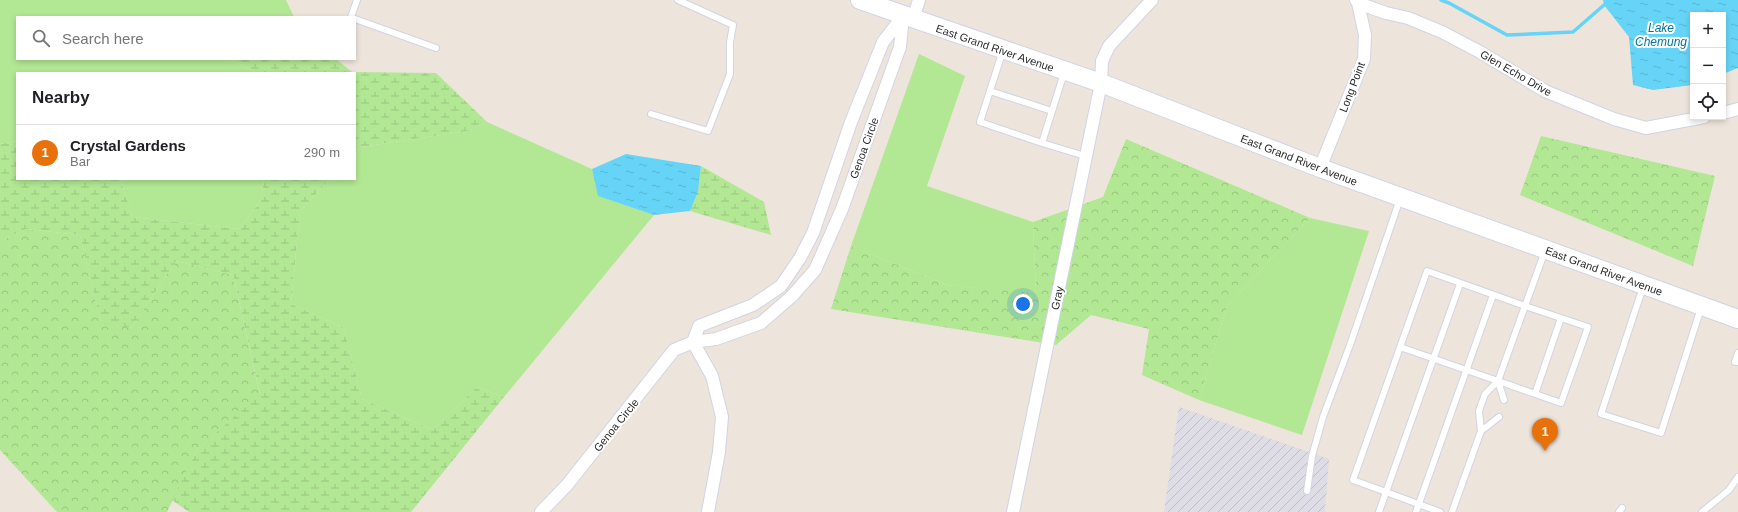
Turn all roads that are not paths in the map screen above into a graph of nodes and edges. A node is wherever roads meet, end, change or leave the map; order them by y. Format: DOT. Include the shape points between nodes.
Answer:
graph roads {
  1 [pos="357,0"];
  2 [pos="678,0"];
  3 [pos="860,0"];
  4 [pos="919,0"];
  5 [pos="1152,0"];
  6 [pos="1357,2"];
  7 [pos="351,16"];
  8 [pos="908,18"];
  9 [pos="356,19"];
  10 [pos="436,48"];
  11 [pos="1003,50"];
  12 [pos="1065,72"];
  13 [pos="867,81"];
  14 [pos="1102,84"];
  15 [pos="886,88"];
  16 [pos="990,91"];
  17 [pos="1738,110"];
  18 [pos="1052,111"];
  19 [pos="1726,112"];
  20 [pos="650,114"];
  21 [pos="1690,120"];
  22 [pos="1042,143"];
  23 [pos="1086,156"];
  24 [pos="1320,168"];
  25 [pos="1400,197"];
  26 [pos="824,201"];
  27 [pos="842,209"];
  28 [pos="1545,250"];
  29 [pos="1460,284"];
  30 [pos="1643,285"];
  31 [pos="781,286"];
  32 [pos="1493,295"];
  33 [pos="792,296"];
  34 [pos="1525,306"];
  35 [pos="1702,306"];
  36 [pos="1561,318"];
  37 [pos="1738,319"];
  38 [pos="693,342"];
  39 [pos="1400,347"];
  40 [pos="1738,353"];
  41 [pos="1433,359"];
  42 [pos="1738,362"];
  43 [pos="1466,370"];
  44 [pos="1498,381"];
  45 [pos="1535,394"];
  46 [pos="1504,400"];
  47 [pos="1499,417"];
  48 [pos="1481,431"];
  49 [pos="1738,477"];
  50 [pos="1307,491"];
  51 [pos="1386,492"];
  52 [pos="1419,504"];
  53 [pos="541,512"];
  54 [pos="708,512"];
  55 [pos="1013,512"];
  56 [pos="1379,512"];
  57 [pos="1416,512"];
  58 [pos="1440,512"];
  59 [pos="1452,512"];
  60 [pos="1702,512"];
  1 -- 7 [label="lane"];
  2 -- 20 [label="lane" via="733,25 730,74 708,132"];
  3 -- 8 [label="main road, East Grand River Avenue"];
  4 -- 8 [label="street"];
  5 -- 14 [label="street" via="1109,46 1102,61"];
  6 -- 21 [label="street, Glen Echo Drive" via="1442,32 1545,91 1614,119 1646,128"];
  6 -- 24 [label="street, Long Point" via="1365,35 1364,59"];
  8 -- 11 [label="main road, East Grand River Avenue"];
  8 -- 13 [label="street, Genoa Circle" via="883,42"];
  8 -- 15 [label="street, Genoa Circle"];
  9 -- 10 [label="lane"];
  11 -- 12 [label="main road, East Grand River Avenue"];
  11 -- 16 [label="lane"];
  12 -- 14 [label="main road, East Grand River Avenue"];
  12 -- 18 [label="lane"];
  13 -- 15 [label="street"];
  13 -- 26 [label="street, Genoa Circle"];
  14 -- 23 [label="street, Gray"];
  14 -- 24 [label="main road, East Grand River Avenue"];
  15 -- 27 [label="street, Genoa Circle"];
  16 -- 18 [label="lane"];
  16 -- 22 [label="lane" via="980,122"];
  17 -- 19 [label="street"];
  18 -- 22 [label="lane"];
  22 -- 23 [label="lane"];
  23 -- 55 [label="street, Gray"];
  24 -- 25 [label="main road, East Grand River Avenue"];
  25 -- 28 [label="main road, East Grand River Avenue"];
  25 -- 50 [label="lane" via="1323,417 1312,456"];
  26 -- 27 [label="street"];
  26 -- 31 [label="street, Genoa Circle" via="813,233"];
  27 -- 33 [label="street, Genoa Circle" via="815,270"];
  28 -- 30 [label="main road, East Grand River Avenue"];
  28 -- 34 [label="lane"];
  29 -- 32 [label="lane"];
  29 -- 39 [label="lane" via="1427,271"];
  29 -- 41 [label="lane"];
  30 -- 35 [label="main road, East Grand River Avenue"];
  30 -- 35 [label="lane" via="1602,414 1661,433"];
  31 -- 33 [label="street"];
  31 -- 38 [label="street, Genoa Circle" via="753,305 699,326"];
  32 -- 34 [label="lane"];
  32 -- 43 [label="lane"];
  33 -- 38 [label="street, Genoa Circle" via="762,323 716,339"];
  34 -- 36 [label="lane"];
  34 -- 44 [label="lane"];
  35 -- 37 [label="main road, East Grand River Avenue"];
  36 -- 45 [label="lane"];
  36 -- 45 [label="lane" via="1588,327 1561,403"];
  38 -- 53 [label="street, Genoa Circle" via="674,350 567,485"];
  38 -- 54 [label="street" via="712,376 722,417 719,452"];
  39 -- 41 [label="lane"];
  39 -- 51 [label="lane" via="1354,480"];
  40 -- 42 [label="lane" via="1735,362"];
  41 -- 43 [label="lane"];
  41 -- 51 [label="lane"];
  43 -- 44 [label="lane"];
  43 -- 52 [label="lane"];
  44 -- 45 [label="lane"];
  44 -- 46 [label="lane"];
  44 -- 48 [label="lane" via="1485,394 1481,405"];
  47 -- 48 [label="lane"];
  48 -- 59 [label="lane"];
  49 -- 60 [label="lane" via="1729,490"];
  51 -- 52 [label="lane"];
  51 -- 56 [label="lane"];
  52 -- 57 [label="lane"];
  52 -- 58 [label="lane"];
}
